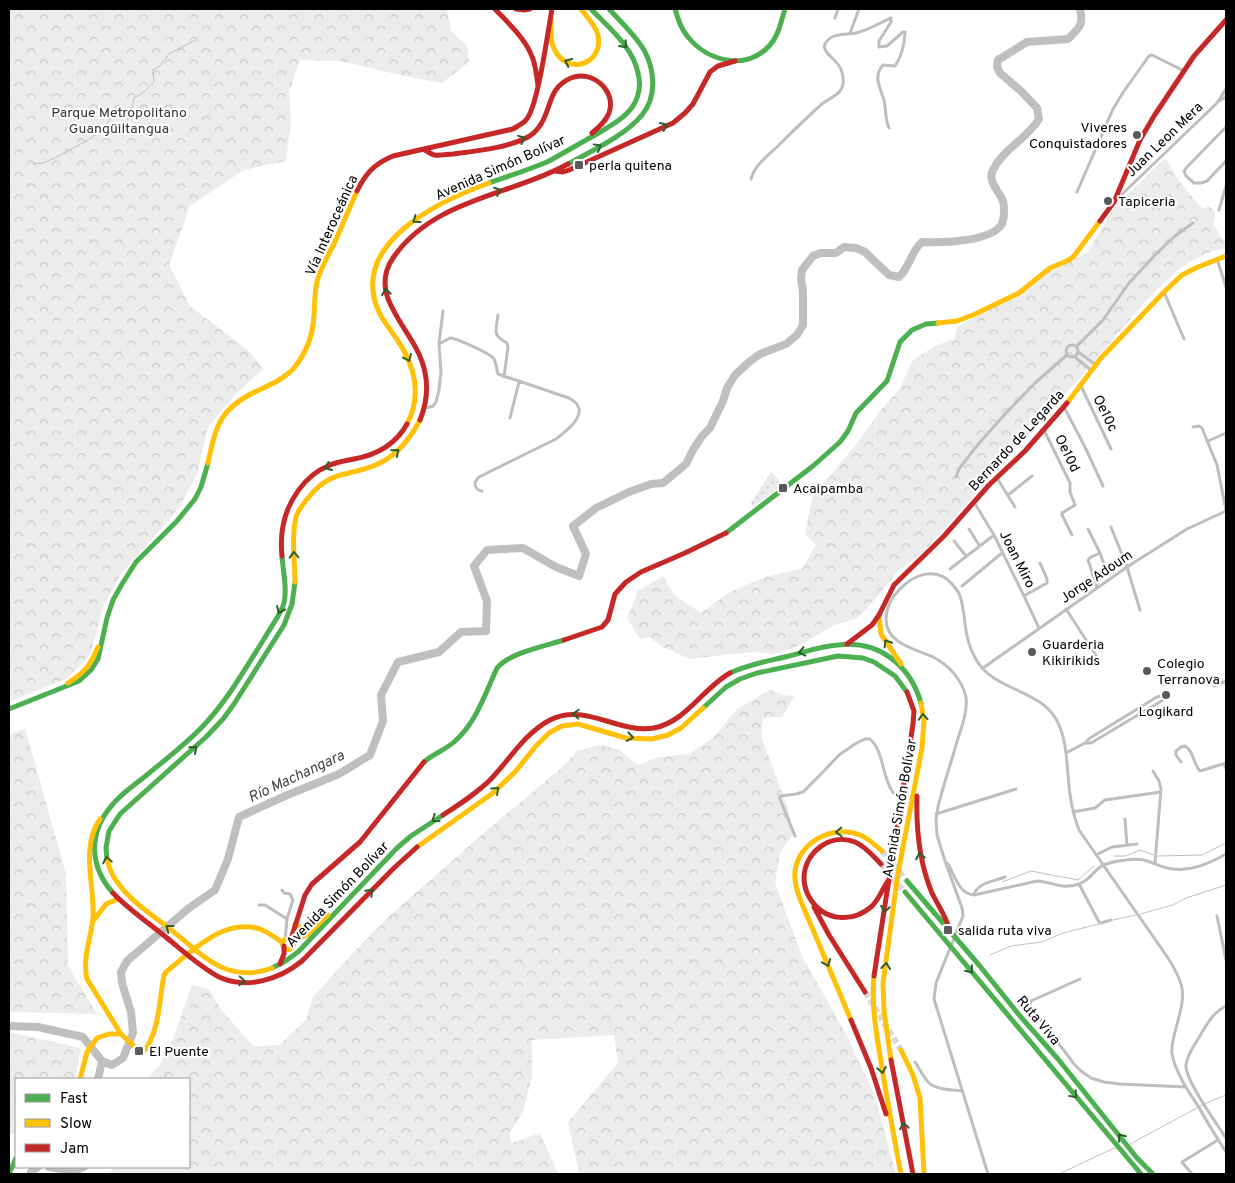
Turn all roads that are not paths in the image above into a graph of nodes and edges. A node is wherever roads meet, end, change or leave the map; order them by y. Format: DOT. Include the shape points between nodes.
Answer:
graph roads {
  1 [pos="495,9"];
  2 [pos="516,9"];
  3 [pos="530,9"];
  4 [pos="552,9"];
  5 [pos="581,9"];
  6 [pos="591,9"];
  7 [pos="609,9"];
  8 [pos="676,9"];
  9 [pos="784,9"];
  10 [pos="838,9"];
  11 [pos="859,9"];
  12 [pos="835,18"];
  13 [pos="551,19"];
  14 [pos="1226,20"];
  15 [pos="850,34"];
  16 [pos="735,61"];
  17 [pos="1184,72"];
  18 [pos="538,86"];
  19 [pos="1226,89"];
  20 [pos="1226,97"];
  21 [pos="1216,103"];
  22 [pos="1226,127"];
  23 [pos="889,128"];
  24 [pos="577,146"];
  25 [pos="424,150"];
  26 [pos="1226,161"];
  27 [pos="556,171"];
  28 [pos="751,179"];
  29 [pos="1226,186"];
  30 [pos="1078,192"];
  31 [pos="1114,202"];
  32 [pos="1219,210"];
  33 [pos="1193,223"];
  34 [pos="1226,256"];
  35 [pos="1217,258"];
  36 [pos="1226,287"];
  37 [pos="1164,292"];
  38 [pos="443,311"];
  39 [pos="498,315"];
  40 [pos="1184,339"];
  41 [pos="439,344"];
  42 [pos="1076,347"];
  43 [pos="1078,352"];
  44 [pos="1066,355"];
  45 [pos="1075,357"];
  46 [pos="1096,365"];
  47 [pos="1092,371"];
  48 [pos="504,377"];
  49 [pos="518,382"];
  50 [pos="1081,386"];
  51 [pos="1064,407"];
  52 [pos="425,408"];
  53 [pos="510,418"];
  54 [pos="1193,427"];
  55 [pos="1044,430"];
  56 [pos="1226,433"];
  57 [pos="1208,441"];
  58 [pos="1112,449"];
  59 [pos="1032,476"];
  60 [pos="956,477"];
  61 [pos="997,478"];
  62 [pos="1103,486"];
  63 [pos="482,491"];
  64 [pos="1008,495"];
  65 [pos="974,502"];
  66 [pos="1015,507"];
  67 [pos="1226,511"];
  68 [pos="1111,526"];
  69 [pos="969,529"];
  70 [pos="1088,529"];
  71 [pos="1072,535"];
  72 [pos="994,536"];
  73 [pos="954,541"];
  74 [pos="980,546"];
  75 [pos="1002,553"];
  76 [pos="1100,553"];
  77 [pos="966,556"];
  78 [pos="1040,562"];
  79 [pos="1127,567"];
  80 [pos="950,569"];
  81 [pos="1106,570"];
  82 [pos="962,586"];
  83 [pos="1097,587"];
  84 [pos="1024,596"];
  85 [pos="886,606"];
  86 [pos="1066,609"];
  87 [pos="1140,610"];
  88 [pos="879,615"];
  89 [pos="1039,628"];
  90 [pos="846,644"];
  91 [pos="1099,660"];
  92 [pos="903,667"];
  93 [pos="983,668"];
  94 [pos="1226,681"];
  95 [pos="1214,686"];
  96 [pos="9,707"];
  97 [pos="1122,718"];
  98 [pos="1125,723"];
  99 [pos="1085,744"];
  100 [pos="1066,753"];
  101 [pos="1181,762"];
  102 [pos="1225,763"];
  103 [pos="1226,769"];
  104 [pos="1153,771"];
  105 [pos="917,782"];
  106 [pos="1016,789"];
  107 [pos="1160,792"];
  108 [pos="902,800"];
  109 [pos="1073,812"];
  110 [pos="105,813"];
  111 [pos="936,814"];
  112 [pos="1124,819"];
  113 [pos="795,836"];
  114 [pos="1137,844"];
  115 [pos="1127,845"];
  116 [pos="882,852"];
  117 [pos="1226,854"];
  118 [pos="1096,855"];
  119 [pos="945,861"];
  120 [pos="1156,861"];
  121 [pos="881,864"];
  122 [pos="1104,865"];
  123 [pos="1006,877"];
  124 [pos="890,878"];
  125 [pos="906,881"];
  126 [pos="1079,884"];
  127 [pos="282,890"];
  128 [pos="905,892"];
  129 [pos="974,895"];
  130 [pos="118,899"];
  131 [pos="345,902"];
  132 [pos="811,902"];
  133 [pos="259,905"];
  134 [pos="1217,916"];
  135 [pos="324,918"];
  136 [pos="287,919"];
  137 [pos="94,920"];
  138 [pos="1111,920"];
  139 [pos="295,924"];
  140 [pos="950,933"];
  141 [pos="287,942"];
  142 [pos="1226,960"];
  143 [pos="280,965"];
  144 [pos="1080,979"];
  145 [pos="865,992"];
  146 [pos="1226,1006"];
  147 [pos="123,1036"];
  148 [pos="901,1050"];
  149 [pos="915,1062"];
  150 [pos="80,1078"];
  151 [pos="1186,1087"];
  152 [pos="962,1091"];
  153 [pos="893,1135"];
  154 [pos="1226,1138"];
  155 [pos="1218,1140"];
  156 [pos="1226,1152"];
  157 [pos="15,1160"];
  158 [pos="9,1174"];
  159 [pos="901,1174"];
  160 [pos="913,1174"];
  161 [pos="924,1174"];
  162 [pos="988,1174"];
  163 [pos="1140,1174"];
  164 [pos="1153,1174"];
  165 [pos="1192,1174"];
  1 -- 18 [label="main road" via="522,37 533,58"];
  2 -- 3 [label="main road"];
  4 -- 13 [label="main road, Vía Interoceánica"];
  5 -- 13 [label="main road, one-way" via="599,43 592,60 583,65 568,64 559,57 552,41"];
  6 -- 24 [label="main road, Avenida Simón Bolívar, one-way" via="631,53 639,75 639,87 629,112"];
  27 -- 7 [label="main road, Avenida Simón Bolívar, one-way" via="635,124 648,105 653,87 645,53"];
  8 -- 16 [label="main road" via="682,30 698,48 713,57"];
  9 -- 16 [label="main road" via="777,32 767,48 750,58"];
  10 -- 12 [label="street"];
  11 -- 15 [label="street"];
  13 -- 18 [label="main road, Vía Interoceánica"];
  14 -- 17 [label="main road"];
  15 -- 23 [label="street" via="891,18 879,47 887,46 903,32 906,34 899,61 895,66 883,65 878,76"];
  15 -- 28 [label="street" via="830,38 824,46 841,72 843,80 839,92 807,117 755,168"];
  27 -- 16 [label="main road, one-way" via="569,170 673,122 686,113 712,69"];
  17 -- 30 [label="street" via="1149,56 1113,109"];
  17 -- 31 [label="main road" via="1140,140"];
  18 -- 25 [label="main road, Vía Interoceánica" via="532,112 513,129"];
  19 -- 21 [label="street, Juan Leon Mera"];
  20 -- 21 [label="street"];
  21 -- 31 [label="street, Juan Leon Mera"];
  22 -- 26 [label="street" via="1184,172 1194,183 1201,183"];
  25 -- 24 [label="main road, one-way" via="440,155 528,137 540,126 556,89 573,76 580,75 594,78 603,85 611,104 608,117"];
  24 -- 110 [label="main road, Avenida Simón Bolívar, one-way" via="459,195 434,208 391,241 374,273 374,288 376,306 409,358 414,376 416,396 406,425 394,441 377,453 326,467 296,493 282,528 283,606 269,631 216,712 196,734"];
  25 -- 96 [label="main road, Vía Interoceánica" via="393,156 369,170 318,278 312,332 301,359 284,378 236,402 227,410 216,428 200,489 179,519 129,572 114,599 93,659 82,674"];
  52 -- 27 [label="main road, Avenida Simón Bolívar, one-way" via="427,381 422,362 388,301 385,275 389,263 417,233 450,211"];
  29 -- 32 [label="street"];
  31 -- 139 [label="main road" via="1074,256 1050,268 1019,293 957,322 926,324 912,330 900,342 890,377 856,413 840,442 730,530 626,582 615,594 608,620 602,627 501,663 466,730 425,762 360,842 312,884"];
  33 -- 42 [label="street" via="1157,253 1129,283 1103,320"];
  34 -- 35 [label="main road, Bernardo de Legarda"];
  35 -- 36 [label="street"];
  35 -- 37 [label="main road, Bernardo de Legarda" via="1182,275"];
  37 -- 40 [label="street"];
  37 -- 46 [label="main road, Bernardo de Legarda"];
  38 -- 41 [label="street"];
  39 -- 48 [label="street" via="496,335 508,347"];
  41 -- 48 [label="street" via="454,338 490,355 498,374"];
  41 -- 52 [label="street" via="442,372 439,390 433,406"];
  42 -- 43 [label="street"];
  42 -- 44 [label="street" via="1066,348"];
  43 -- 45 [label="street"];
  43 -- 46 [label="street"];
  44 -- 45 [label="street"];
  44 -- 60 [label="street" via="1005,414 975,448"];
  45 -- 47 [label="street"];
  46 -- 47 [label="main road, Bernardo de Legarda"];
  47 -- 50 [label="main road, Bernardo de Legarda"];
  48 -- 49 [label="street"];
  49 -- 53 [label="street"];
  49 -- 63 [label="street" via="569,398 578,404 579,412 574,423 556,439 479,477 475,487"];
  50 -- 51 [label="main road, Bernardo de Legarda"];
  50 -- 58 [label="street, Oe10c"];
  51 -- 55 [label="main road, Bernardo de Legarda"];
  51 -- 62 [label="street"];
  143 -- 52 [label="main road, Avenida Simón Bolívar, one-way" via="241,973 220,967 118,885 106,860 105,846 110,829 120,814 203,741 222,719 286,621 296,586 294,532 298,513 310,494 336,474 374,466 392,456 412,434"];
  54 -- 57 [label="street" via="1200,427"];
  55 -- 61 [label="main road, Bernardo de Legarda"];
  55 -- 71 [label="street, Oe10d" via="1070,483 1075,504 1062,515"];
  56 -- 57 [label="street"];
  57 -- 67 [label="street" via="1218,465"];
  59 -- 64 [label="street"];
  61 -- 64 [label="street"];
  61 -- 65 [label="main road, Bernardo de Legarda"];
  64 -- 66 [label="street"];
  65 -- 72 [label="street, Joan Miro"];
  65 -- 85 [label="main road, Bernardo de Legarda" via="894,585"];
  67 -- 79 [label="street, Jorge Adoum" via="1187,529"];
  68 -- 79 [label="street"];
  69 -- 74 [label="street"];
  70 -- 76 [label="street"];
  72 -- 74 [label="street"];
  72 -- 75 [label="street, Joan Miro"];
  73 -- 77 [label="street"];
  74 -- 77 [label="street"];
  75 -- 82 [label="street"];
  75 -- 84 [label="street, Joan Miro"];
  76 -- 81 [label="street"];
  76 -- 83 [label="street" via="1088,560"];
  77 -- 80 [label="street"];
  78 -- 84 [label="street" via="1047,583"];
  79 -- 83 [label="street, Jorge Adoum"];
  79 -- 87 [label="street"];
  83 -- 86 [label="street, Jorge Adoum"];
  84 -- 89 [label="street, Joan Miro"];
  85 -- 88 [label="main road, Bernardo de Legarda"];
  85 -- 93 [label="street" via="909,581 922,575 942,575 960,597 968,643"];
  85 -- 111 [label="street" via="887,626 894,637 946,666 957,677 966,697 963,721"];
  86 -- 89 [label="street, Jorge Adoum"];
  86 -- 91 [label="street"];
  88 -- 90 [label="main road, Bernardo de Legarda" via="872,625"];
  92 -- 88 [label="main road, one-way" via="882,634"];
  89 -- 93 [label="street, Jorge Adoum"];
  90 -- 92 [label="main road, Avenida Simón Bolívar" via="877,650"];
  90 -- 131 [label="main road, Avenida Simón Bolívar, one-way" via="736,670 720,679 670,722 656,728 641,729 584,715 553,717 529,736 471,796 411,836 389,855"];
  105 -- 92 [label="main road, Avenida Simón Bolívar, one-way" via="924,721 922,700"];
  93 -- 100 [label="street" via="1051,712 1061,730"];
  94 -- 95 [label="street"];
  97 -- 98 [label="street"];
  97 -- 98 [label="street" via="1157,697 1169,694"];
  97 -- 99 [label="street"];
  98 -- 99 [label="street"];
  99 -- 100 [label="street"];
  100 -- 109 [label="street"];
  101 -- 102 [label="street" via="1176,751 1185,746 1199,770"];
  102 -- 103 [label="street"];
  104 -- 107 [label="street" via="1159,781"];
  140 -- 105 [label="main road, one-way" via="920,858"];
  160 -- 105 [label="main road, Avenida Simón Bolívar, one-way" via="884,1016 883,988 902,851"];
  106 -- 111 [label="street"];
  107 -- 109 [label="street" via="1105,800 1095,808"];
  107 -- 120 [label="street"];
  108 -- 113 [label="street" via="890,788 873,742 866,739 839,755 802,792 780,796"];
  108 -- 124 [label="main road, Avenida Simón Bolívar"];
  130 -- 108 [label="main road, Avenida Simón Bolívar, one-way" via="198,962 227,980 242,982 277,977 302,961 420,845 493,794 549,733 562,726 578,724 626,738 652,739 668,735 740,679 838,656 874,662 895,676 908,694 914,711"];
  109 -- 118 [label="street" via="1079,830"];
  110 -- 130 [label="main road, Avenida Simón Bolívar" via="95,845 96,866 102,880"];
  110 -- 137 [label="main road" via="92,831 90,847"];
  111 -- 119 [label="street" via="936,828"];
  112 -- 115 [label="street"];
  114 -- 115 [label="street"];
  115 -- 118 [label="street" via="1112,847"];
  116 -- 153 [label="main road, one-way" via="860,835 841,831 824,834 804,850 795,873 800,899 871,1068"];
  117 -- 120 [label="street" via="1188,869 1172,869"];
  118 -- 122 [label="street"];
  119 -- 129 [label="street" via="963,891"];
  119 -- 152 [label="street" via="963,916 941,967 934,999"];
  120 -- 122 [label="street" via="1138,859"];
  121 -- 132 [label="main road" via="860,844 838,840 823,844 805,866 804,880"];
  122 -- 126 [label="street"];
  122 -- 151 [label="street" via="1181,981 1184,997 1172,1052"];
  123 -- 129 [label="street" via="978,887"];
  124 -- 132 [label="main road" via="874,903 856,916 831,916"];
  124 -- 153 [label="main road, Avenida Simón Bolívar, one-way" via="873,990 874,1022"];
  125 -- 140 [label="main road, Ruta Viva"];
  126 -- 129 [label="street" via="1058,886 1037,882"];
  126 -- 138 [label="street" via="1100,922"];
  127 -- 136 [label="street" via="293,900"];
  128 -- 163 [label="main road, Ruta Viva, one-way"];
  130 -- 137 [label="main road" via="104,905"];
  131 -- 135 [label="main road"];
  131 -- 143 [label="main road, Avenida Simón Bolívar" via="298,952"];
  132 -- 145 [label="main road"];
  133 -- 136 [label="street" via="265,905"];
  134 -- 142 [label="street"];
  135 -- 139 [label="main road" via="307,930"];
  135 -- 141 [label="main road" via="307,934"];
  136 -- 141 [label="street"];
  137 -- 147 [label="main road" via="85,973"];
  139 -- 141 [label="main road"];
  164 -- 140 [label="main road, Ruta Viva, one-way"];
  141 -- 143 [label="main road"];
  141 -- 147 [label="main road" via="259,929 241,926 212,936 166,972 158,1014 146,1049 138,1050"];
  144 -- 151 [label="street" via="1030,1005 1074,1064 1091,1078 1104,1082"];
  146 -- 154 [label="street" via="1215,1013 1192,1050 1186,1070"];
  147 -- 150 [label="main road" via="109,1034 97,1038 87,1052"];
  148 -- 161 [label="main road" via="920,1098"];
  149 -- 152 [label="street" via="930,1084"];
  151 -- 155 [label="street"];
  152 -- 162 [label="street"];
  153 -- 159 [label="main road, Avenida Simón Bolívar"];
  155 -- 156 [label="street"];
  155 -- 165 [label="street" via="1182,1162"];
  157 -- 158 [label="main road"];
}
